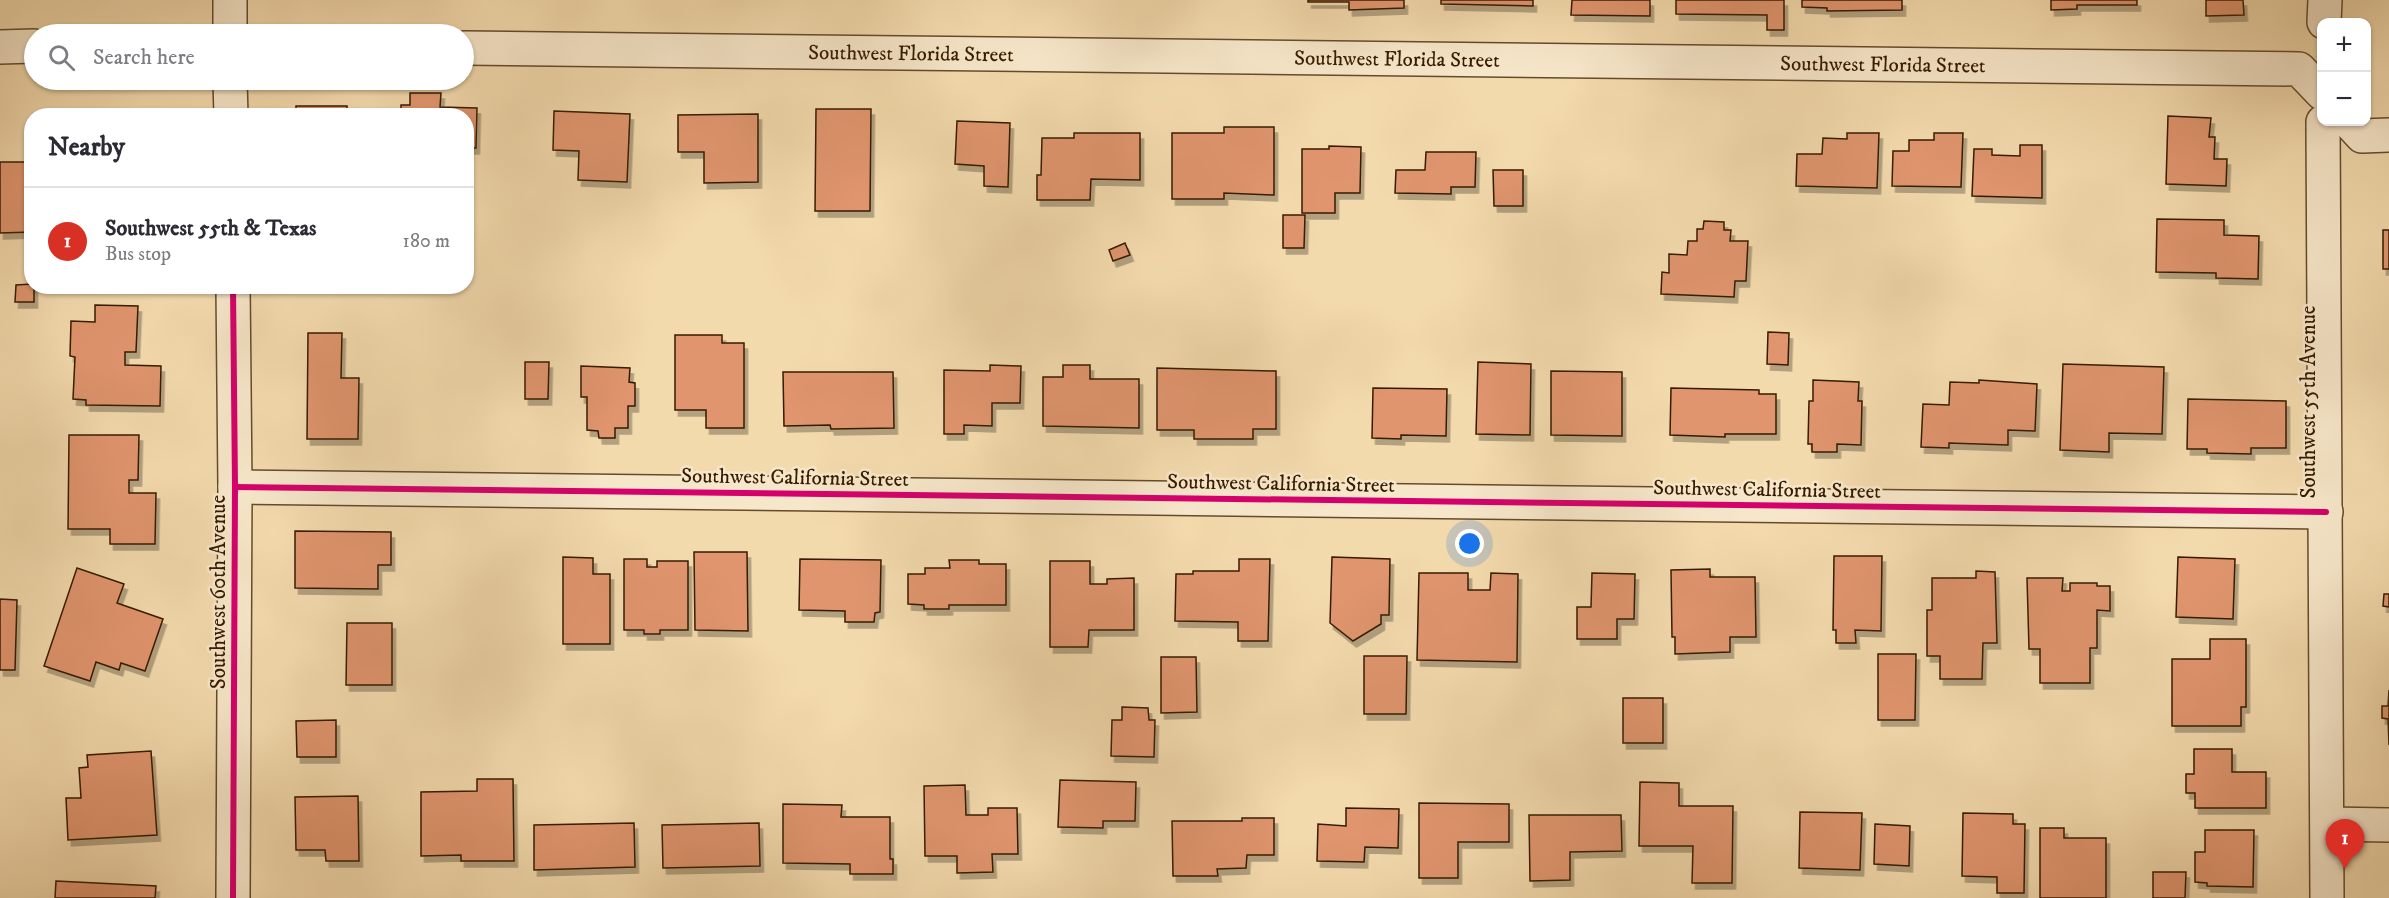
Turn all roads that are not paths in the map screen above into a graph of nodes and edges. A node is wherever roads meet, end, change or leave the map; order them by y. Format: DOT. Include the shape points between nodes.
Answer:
graph roads {
  1 [pos="230,0"];
  2 [pos="2325,0"];
  3 [pos="2324,18"];
  4 [pos="230,24"];
  5 [pos="24,46"];
  6 [pos="0,47"];
  7 [pos="474,48"];
  8 [pos="2317,88"];
  9 [pos="230,90"];
  10 [pos="231,108"];
  11 [pos="2323,126"];
  12 [pos="2353,126"];
  13 [pos="2389,135"];
  14 [pos="233,294"];
  15 [pos="235,488"];
  16 [pos="2325,512"];
  17 [pos="2328,824"];
  18 [pos="2389,825"];
  19 [pos="233,898"];
  20 [pos="2327,898"];
  1 -- 4 [label="street"];
  2 -- 3 [label="street"];
  5 -- 6 [label="street"];
  7 -- 8 [label="street, Southwest Florida Street" via="2299,69"];
  9 -- 10 [label="street"];
  11 -- 16 [label="street, Southwest 55th Avenue"];
  12 -- 13 [label="street" via="2362,135"];
  14 -- 15 [label="street, Southwest 60th Avenue"];
  15 -- 16 [label="street, Southwest California Street"];
  15 -- 19 [label="street, Southwest 60th Avenue"];
  16 -- 17 [label="street, Southwest 55th Avenue"];
  17 -- 18 [label="street"];
  17 -- 20 [label="street, Southwest 55th Avenue"];
}
